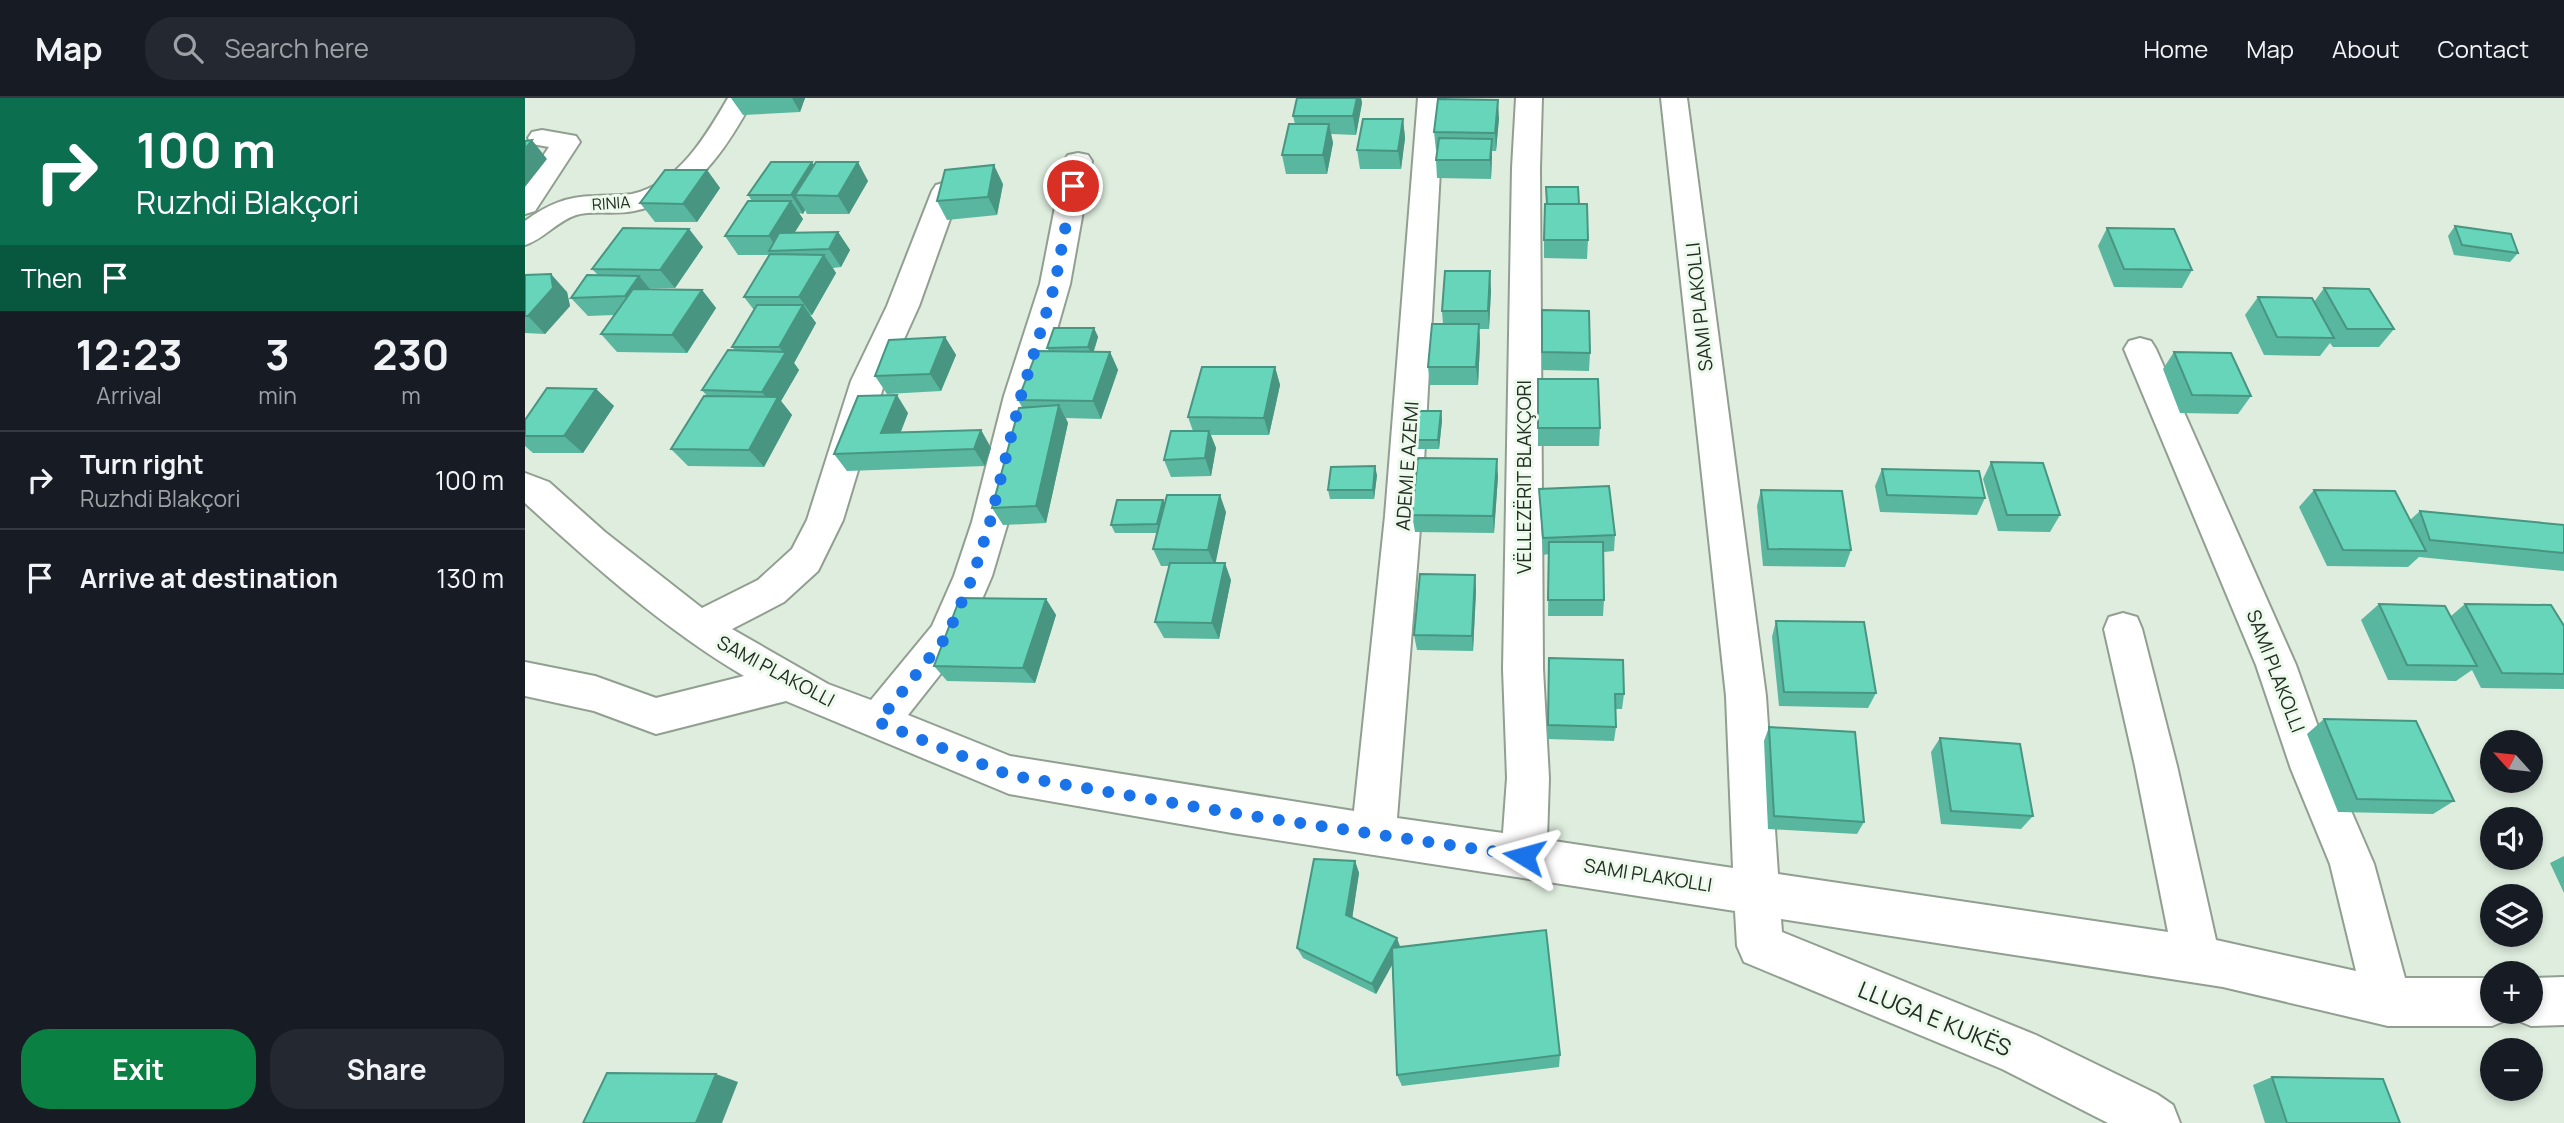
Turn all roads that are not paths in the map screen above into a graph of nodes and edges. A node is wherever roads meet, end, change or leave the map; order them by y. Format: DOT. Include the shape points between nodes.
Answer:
graph roads {
  1 [pos="741,98"];
  2 [pos="1431,98"];
  3 [pos="1529,98"];
  4 [pos="1674,98"];
  5 [pos="542,138"];
  6 [pos="1077,161"];
  7 [pos="946,191"];
  8 [pos="525,205"];
  9 [pos="525,235"];
  10 [pos="2140,349"];
  11 [pos="525,486"];
  12 [pos="699,628"];
  13 [pos="2123,629"];
  14 [pos="525,680"];
  15 [pos="791,682"];
  16 [pos="878,722"];
  17 [pos="1374,834"];
  18 [pos="1524,856"];
  19 [pos="1756,892"];
  20 [pos="2197,960"];
  21 [pos="2564,1001"];
  22 [pos="2388,1002"];
  23 [pos="2480,1002"];
  24 [pos="2543,1002"];
  25 [pos="2155,1123"];
  1 -- 9 [label="street, RINIA" via="709,153 668,189 637,202 573,206"];
  2 -- 17 [label="street, ADEMI E AZEMI" via="1403,516"];
  3 -- 18 [label="street, VËLLEZËRIT BLAKÇORI"];
  4 -- 19 [label="street, SAMI PLAKOLLI" via="1746,696"];
  5 -- 8 [label="street" via="566,142"];
  6 -- 16 [label="street" via="1055,284 973,576 947,636"];
  7 -- 12 [label="street, SAMI PLAKOLLI" via="903,306 868,381 825,520 805,560 771,591"];
  10 -- 22 [label="street, SAMI PLAKOLLI" via="2276,665 2352,864"];
  11 -- 12 [label="street, SAMI PLAKOLLI"];
  12 -- 15 [label="street, SAMI PLAKOLLI"];
  13 -- 20 [label="street"];
  14 -- 15 [label="street" via="595,694 656,716"];
  15 -- 16 [label="street, SAMI PLAKOLLI"];
  16 -- 17 [label="street, SAMI PLAKOLLI" via="1009,775"];
  17 -- 18 [label="street, SAMI PLAKOLLI"];
  18 -- 19 [label="street, SAMI PLAKOLLI"];
  19 -- 20 [label="street, SAMI PLAKOLLI"];
  19 -- 25 [label="street, LLUGA E KUKËS" via="1760,946 2019,1052"];
  20 -- 22 [label="street, SAMI PLAKOLLI"];
  21 -- 24 [label="street"];
  22 -- 23 [label="street, SAMI PLAKOLLI"];
}
